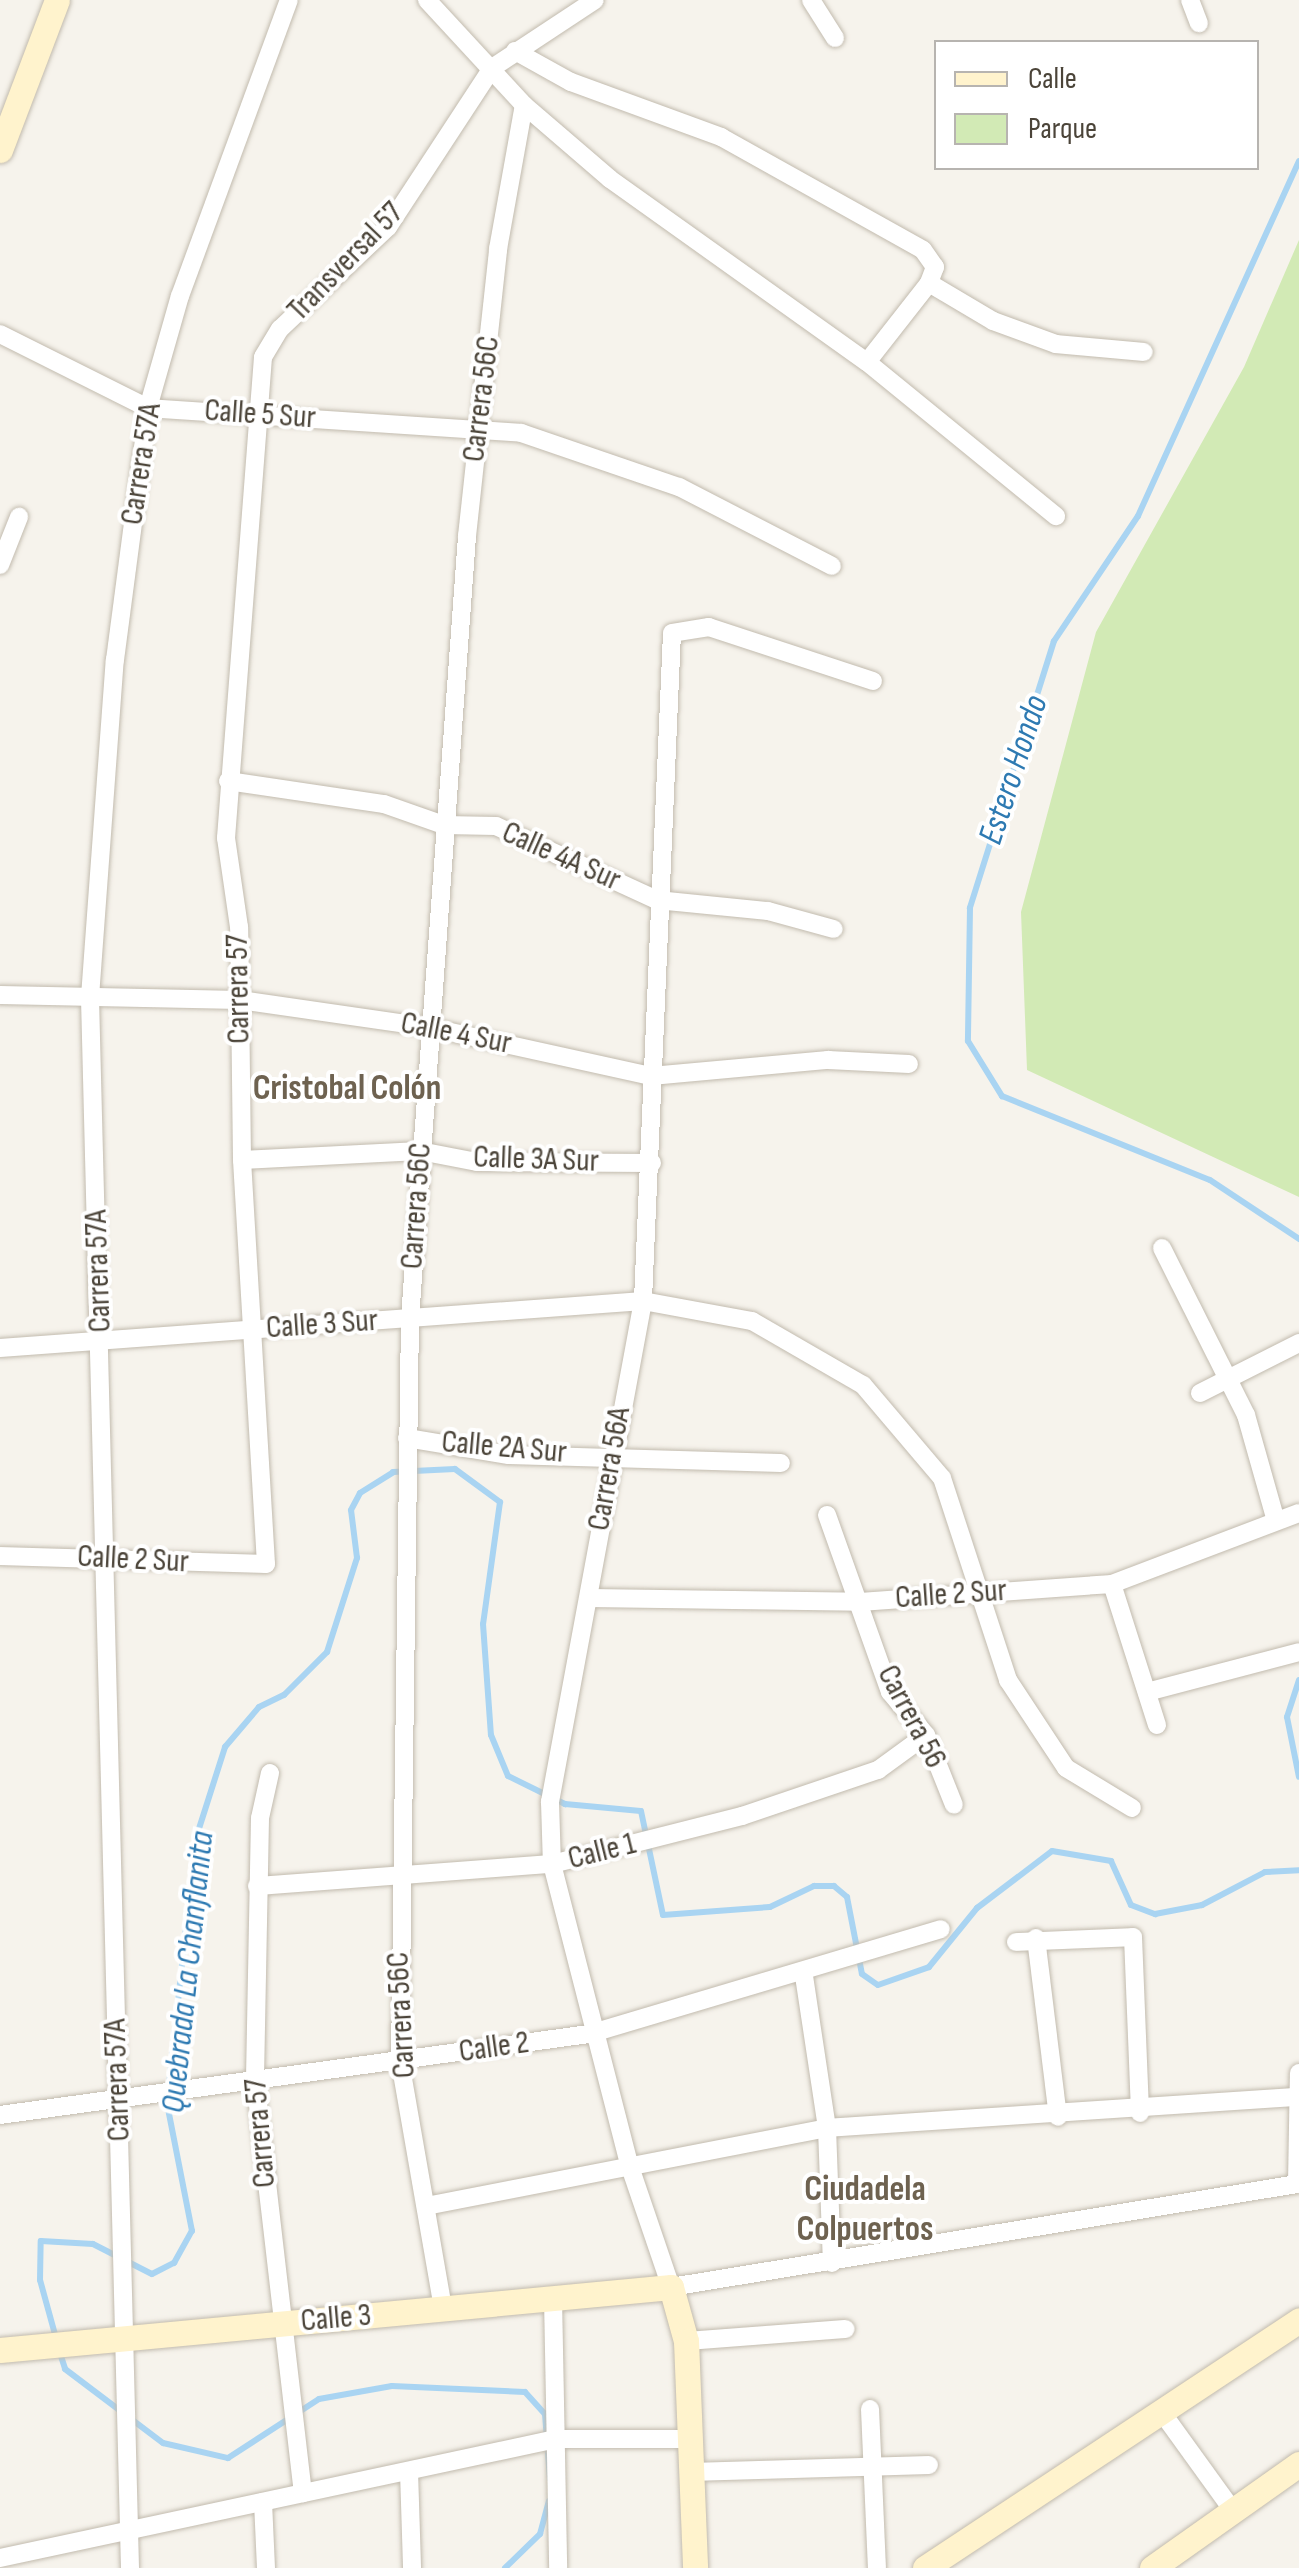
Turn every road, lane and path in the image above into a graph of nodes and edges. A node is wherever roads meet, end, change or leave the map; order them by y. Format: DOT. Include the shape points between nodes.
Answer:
graph roads {
  1 [pos="57,0"];
  2 [pos="289,0"];
  3 [pos="428,0"];
  4 [pos="596,0"];
  5 [pos="810,0"];
  6 [pos="1190,0"];
  7 [pos="1198,23"];
  8 [pos="835,38"];
  9 [pos="515,51"];
  10 [pos="492,68"];
  11 [pos="10,92"];
  12 [pos="524,105"];
  13 [pos="0,150"];
  14 [pos="929,282"];
  15 [pos="0,334"];
  16 [pos="1144,352"];
  17 [pos="868,362"];
  18 [pos="148,408"];
  19 [pos="260,414"];
  20 [pos="477,429"];
  21 [pos="1056,516"];
  22 [pos="18,517"];
  23 [pos="0,565"];
  24 [pos="832,566"];
  25 [pos="873,681"];
  26 [pos="228,782"];
  27 [pos="444,825"];
  28 [pos="656,900"];
  29 [pos="834,929"];
  30 [pos="0,994"];
  31 [pos="90,996"];
  32 [pos="240,1000"];
  33 [pos="428,1026"];
  34 [pos="909,1064"];
  35 [pos="651,1076"];
  36 [pos="420,1151"];
  37 [pos="242,1160"];
  38 [pos="652,1162"];
  39 [pos="1162,1248"];
  40 [pos="643,1301"];
  41 [pos="410,1318"];
  42 [pos="258,1330"];
  43 [pos="102,1341"];
  44 [pos="1299,1343"];
  45 [pos="0,1348"];
  46 [pos="1228,1380"];
  47 [pos="1200,1392"];
  48 [pos="407,1438"];
  49 [pos="609,1455"];
  50 [pos="781,1463"];
  51 [pos="1299,1513"];
  52 [pos="827,1515"];
  53 [pos="1276,1520"];
  54 [pos="0,1556"];
  55 [pos="100,1557"];
  56 [pos="266,1564"];
  57 [pos="1112,1584"];
  58 [pos="980,1592"];
  59 [pos="590,1598"];
  60 [pos="860,1602"];
  61 [pos="1299,1652"];
  62 [pos="1147,1692"];
  63 [pos="1157,1725"];
  64 [pos="926,1735"];
  65 [pos="270,1772"];
  66 [pos="954,1805"];
  67 [pos="1132,1808"];
  68 [pos="552,1864"];
  69 [pos="397,1880"];
  70 [pos="258,1886"];
  71 [pos="941,1930"];
  72 [pos="1036,1938"];
  73 [pos="1016,1942"];
  74 [pos="804,1976"];
  75 [pos="590,2034"];
  76 [pos="400,2062"];
  77 [pos="1299,2073"];
  78 [pos="255,2078"];
  79 [pos="119,2093"];
  80 [pos="1297,2097"];
  81 [pos="1140,2113"];
  82 [pos="0,2115"];
  83 [pos="1058,2117"];
  84 [pos="827,2128"];
  85 [pos="628,2161"];
  86 [pos="1297,2184"];
  87 [pos="426,2206"];
  88 [pos="832,2262"];
  89 [pos="671,2287"];
  90 [pos="553,2298"];
  91 [pos="443,2308"];
  92 [pos="1299,2320"];
  93 [pos="278,2324"];
  94 [pos="846,2329"];
  95 [pos="124,2339"];
  96 [pos="686,2341"];
  97 [pos="0,2350"];
  98 [pos="870,2409"];
  99 [pos="1161,2411"];
  100 [pos="556,2440"];
  101 [pos="688,2440"];
  102 [pos="1299,2464"];
  103 [pos="929,2465"];
  104 [pos="878,2468"];
  105 [pos="409,2471"];
  106 [pos="692,2472"];
  107 [pos="303,2493"];
  108 [pos="263,2502"];
  109 [pos="1234,2511"];
  110 [pos="128,2530"];
  111 [pos="0,2558"];
  112 [pos="130,2568"];
  113 [pos="266,2568"];
  114 [pos="412,2568"];
  115 [pos="558,2568"];
  116 [pos="695,2568"];
  117 [pos="876,2568"];
  118 [pos="925,2568"];
  119 [pos="1152,2568"];
  1 -- 11 [label="main road"];
  2 -- 18 [label="street, Carrera 57A" via="180,296"];
  3 -- 10 [label="street"];
  4 -- 9 [label="street"];
  5 -- 8 [label="street"];
  6 -- 7 [label="street"];
  9 -- 10 [label="street"];
  9 -- 14 [label="street" via="571,82 721,136 833,193 923,250 935,268"];
  10 -- 12 [label="street"];
  10 -- 19 [label="street, Transversal 57" via="388,227 280,329 263,357"];
  11 -- 13 [label="main road"];
  12 -- 17 [label="street" via="610,179"];
  12 -- 20 [label="street, Carrera 56C"];
  14 -- 16 [label="street" via="993,321 1056,344"];
  14 -- 17 [label="street"];
  15 -- 18 [label="street, Calle 5 Sur"];
  17 -- 21 [label="street"];
  18 -- 19 [label="street, Calle 5 Sur"];
  18 -- 31 [label="street, Carrera 57A" via="115,660"];
  19 -- 20 [label="street, Calle 5 Sur"];
  19 -- 26 [label="street, Carrera 57" via="249,620"];
  20 -- 24 [label="street, Calle 5 Sur" via="521,433 679,487"];
  20 -- 27 [label="street, Carrera 56C"];
  22 -- 23 [label="street"];
  25 -- 28 [label="street, Carrera 56A" via="709,627 672,633"];
  26 -- 27 [label="street, Calle 4A Sur" via="393,809"];
  26 -- 32 [label="street, Carrera 57"];
  27 -- 28 [label="street, Calle 4A Sur" via="496,826"];
  27 -- 33 [label="street, Carrera 56C"];
  28 -- 29 [label="street, Calle 4A Sur" via="768,911"];
  28 -- 35 [label="street, Carrera 56A" via="662,1001"];
  30 -- 31 [label="street, Calle 4 Sur"];
  31 -- 32 [label="street, Calle 4 Sur"];
  31 -- 43 [label="street, Carrera 57A"];
  32 -- 33 [label="street, Calle 4 Sur"];
  32 -- 37 [label="street, Carrera 57"];
  33 -- 35 [label="street, Calle 4 Sur"];
  33 -- 36 [label="street, Carrera 56C"];
  34 -- 35 [label="street, Calle 4 Sur" via="828,1060"];
  35 -- 38 [label="street, Carrera 56A"];
  36 -- 37 [label="street, Calle 3A Sur"];
  36 -- 38 [label="street, Calle 3A Sur" via="477,1162"];
  36 -- 41 [label="street, Carrera 56C"];
  37 -- 42 [label="street, Carrera 57"];
  38 -- 40 [label="street, Carrera 56A"];
  39 -- 46 [label="street"];
  40 -- 41 [label="street, Calle 3 Sur"];
  40 -- 49 [label="street, Carrera 56A"];
  40 -- 58 [label="street, Calle 3 Sur" via="752,1321 863,1385 942,1478"];
  41 -- 42 [label="street, Calle 3 Sur"];
  41 -- 48 [label="street, Carrera 56C"];
  42 -- 43 [label="street, Calle 3 Sur"];
  42 -- 56 [label="street, Carrera 57"];
  43 -- 45 [label="street, Calle 3 Sur"];
  43 -- 55 [label="street, Carrera 57A"];
  44 -- 46 [label="street"];
  46 -- 47 [label="street"];
  46 -- 53 [label="street"];
  48 -- 49 [label="street, Calle 2A Sur" via="509,1455"];
  48 -- 69 [label="street, Carrera 56C"];
  49 -- 50 [label="street, Calle 2A Sur"];
  49 -- 59 [label="street, Carrera 56A"];
  51 -- 53 [label="street, Calle 2 Sur"];
  52 -- 60 [label="street, Carrera 56"];
  53 -- 57 [label="street, Calle 2 Sur"];
  54 -- 55 [label="street, Calle 2 Sur"];
  55 -- 56 [label="street, Calle 2 Sur"];
  55 -- 79 [label="street, Carrera 57A"];
  57 -- 58 [label="street, Calle 2 Sur"];
  57 -- 62 [label="street"];
  58 -- 60 [label="street, Calle 2 Sur"];
  58 -- 67 [label="street, Calle 3 Sur" via="1008,1680 1066,1768"];
  59 -- 60 [label="street, Calle 2 Sur"];
  59 -- 68 [label="street, Carrera 56A" via="550,1802"];
  60 -- 64 [label="street, Carrera 56" via="890,1692"];
  61 -- 62 [label="street"];
  62 -- 63 [label="street"];
  64 -- 66 [label="street, Carrera 56"];
  64 -- 68 [label="street, Calle 1" via="862,1776"];
  65 -- 70 [label="street, Carrera 57"];
  68 -- 69 [label="street, Calle 1"];
  68 -- 75 [label="street, Carrera 56A"];
  69 -- 70 [label="street, Calle 1"];
  69 -- 76 [label="street, Carrera 56C"];
  70 -- 78 [label="street, Carrera 57"];
  71 -- 74 [label="street, Calle 2"];
  72 -- 73 [label="street"];
  72 -- 81 [label="street" via="1133,1937"];
  72 -- 83 [label="street"];
  74 -- 75 [label="street, Calle 2"];
  74 -- 84 [label="street"];
  75 -- 76 [label="street, Calle 2"];
  75 -- 85 [label="street, Carrera 56A"];
  76 -- 78 [label="street, Calle 2"];
  76 -- 87 [label="street, Carrera 56C"];
  77 -- 80 [label="street"];
  78 -- 79 [label="street, Calle 2"];
  78 -- 93 [label="street, Carrera 57"];
  79 -- 82 [label="street, Calle 2"];
  79 -- 95 [label="street, Carrera 57A"];
  80 -- 81 [label="street"];
  80 -- 86 [label="street"];
  81 -- 83 [label="street"];
  83 -- 84 [label="street"];
  84 -- 85 [label="street"];
  84 -- 88 [label="street"];
  85 -- 87 [label="street"];
  85 -- 89 [label="street, Carrera 56A"];
  86 -- 88 [label="street"];
  87 -- 91 [label="street, Carrera 56C"];
  88 -- 89 [label="street"];
  89 -- 90 [label="main road, Calle 3"];
  89 -- 96 [label="main road"];
  90 -- 91 [label="main road, Calle 3"];
  90 -- 100 [label="street"];
  91 -- 93 [label="main road, Calle 3"];
  92 -- 99 [label="main road"];
  93 -- 95 [label="main road, Calle 3"];
  93 -- 107 [label="street, Carrera 57"];
  94 -- 96 [label="street"];
  95 -- 97 [label="main road, Calle 3"];
  95 -- 110 [label="street, Carrera 57A"];
  96 -- 101 [label="main road"];
  98 -- 104 [label="street"];
  99 -- 109 [label="street"];
  99 -- 118 [label="main road"];
  100 -- 101 [label="street"];
  100 -- 105 [label="street"];
  100 -- 115 [label="street"];
  101 -- 106 [label="main road"];
  102 -- 109 [label="main road"];
  103 -- 104 [label="street"];
  104 -- 106 [label="street"];
  104 -- 117 [label="street"];
  105 -- 107 [label="street"];
  105 -- 114 [label="street"];
  106 -- 116 [label="main road"];
  107 -- 108 [label="street"];
  108 -- 110 [label="street"];
  108 -- 113 [label="street"];
  109 -- 119 [label="main road"];
  110 -- 111 [label="street"];
  110 -- 112 [label="street, Carrera 57A"];
}
